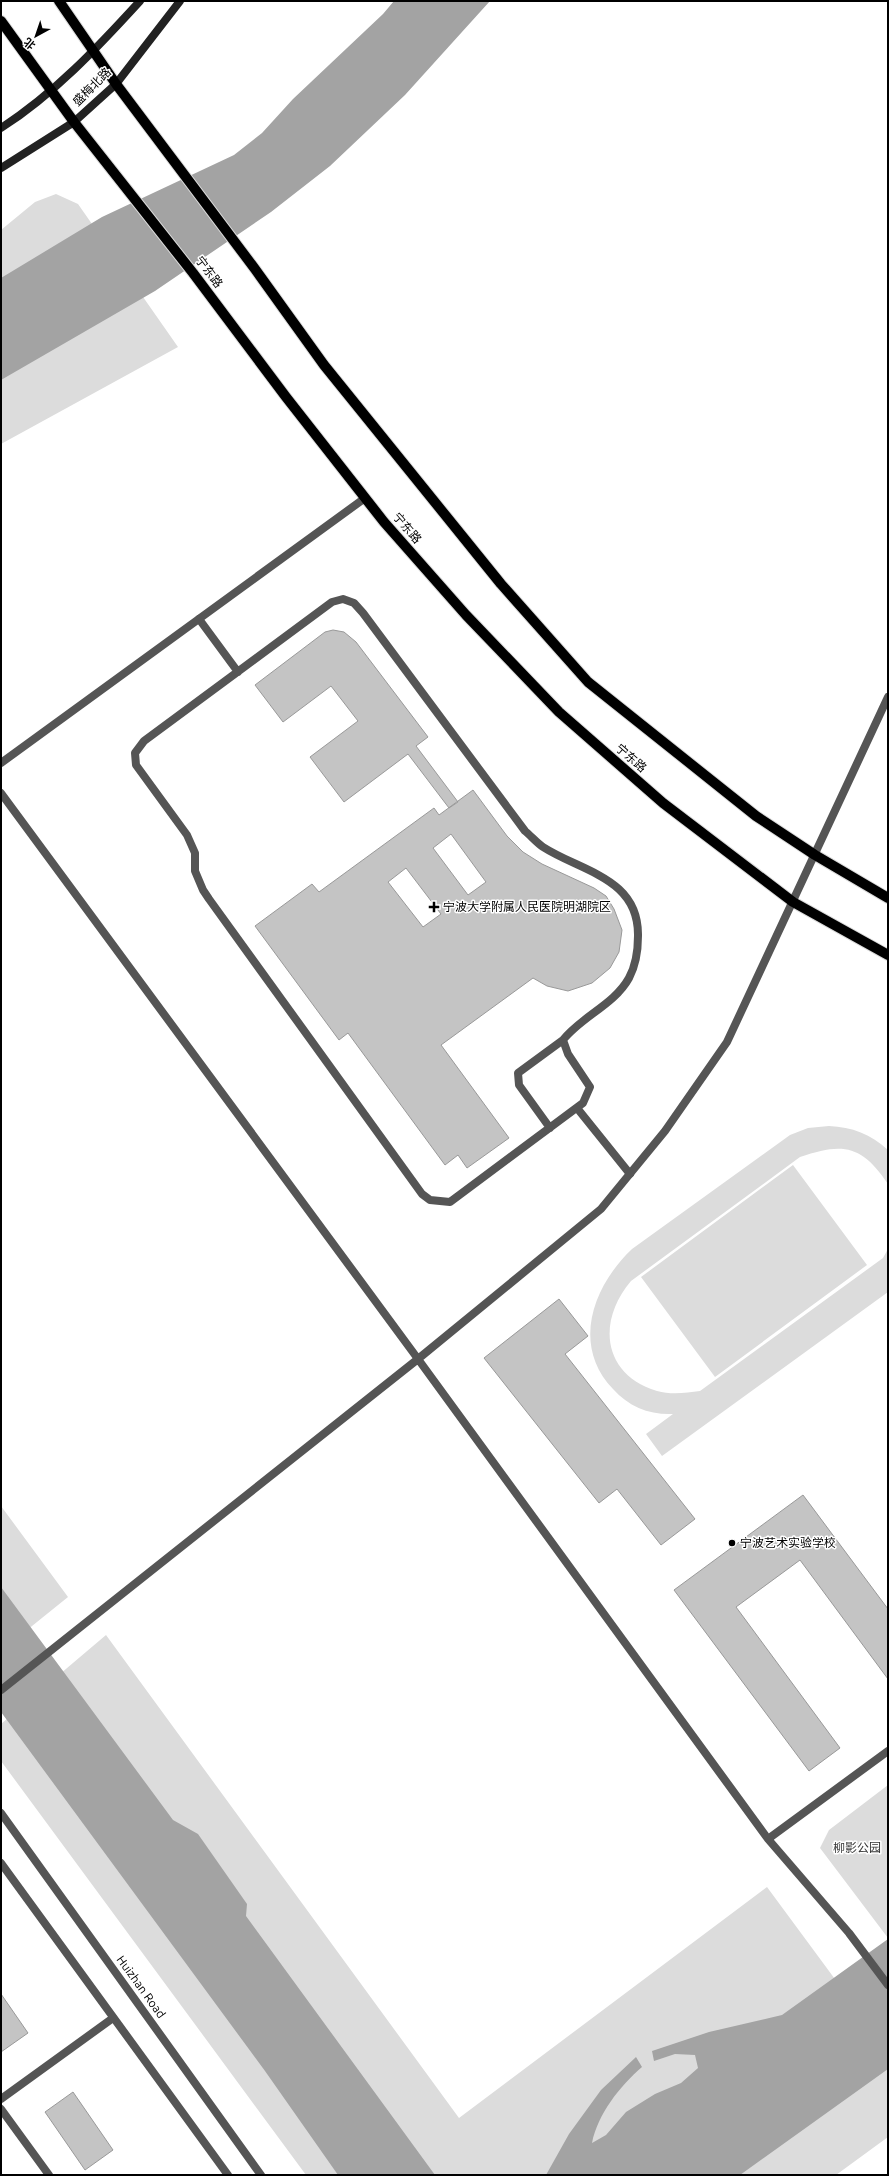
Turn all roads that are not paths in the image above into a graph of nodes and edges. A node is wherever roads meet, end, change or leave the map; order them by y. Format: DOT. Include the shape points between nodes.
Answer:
graph roads {
  1 [pos="59,1"];
  2 [pos="140,1"];
  3 [pos="180,1"];
  4 [pos="1,21"];
  5 [pos="93,52"];
  6 [pos="116,84"];
  7 [pos="51,90"];
  8 [pos="74,122"];
  9 [pos="1,128"];
  10 [pos="1,168"];
  11 [pos="365,498"];
  12 [pos="199,619"];
  13 [pos="238,672"];
  14 [pos="888,697"];
  15 [pos="1,763"];
  16 [pos="1,793"];
  17 [pos="815,855"];
  18 [pos="888,898"];
  19 [pos="793,902"];
  20 [pos="888,955"];
  21 [pos="563,1040"];
  22 [pos="577,1108"];
  23 [pos="550,1128"];
  24 [pos="630,1174"];
  25 [pos="418,1359"];
  26 [pos="1,1690"];
  27 [pos="888,1751"];
  28 [pos="1,1813"];
  29 [pos="768,1839"];
  30 [pos="1,1864"];
  31 [pos="888,1985"];
  32 [pos="114,2018"];
  33 [pos="1,2099"];
  34 [pos="1,2109"];
  35 [pos="49,2175"];
  36 [pos="228,2175"];
  37 [pos="261,2175"];
  1 -- 5 [label="main road"];
  2 -- 5 [label="main road, 盛梅北路"];
  3 -- 6 [label="main road, 盛梅北路"];
  4 -- 7 [label="main road, 宁东路"];
  5 -- 6 [label="main road"];
  5 -- 7 [label="main road, 盛梅北路"];
  6 -- 8 [label="main road, 盛梅北路"];
  6 -- 17 [label="main road" via="324,365 501,584 588,682 756,816"];
  7 -- 8 [label="main road, 宁东路"];
  7 -- 9 [label="main road, 盛梅北路"];
  8 -- 10 [label="main road, 盛梅北路"];
  8 -- 11 [label="main road, 宁东路"];
  11 -- 12 [label="street"];
  11 -- 19 [label="main road, 宁东路" via="466,615 559,712 663,803"];
  12 -- 13 [label="street"];
  12 -- 15 [label="street"];
  13 -- 21 [label="street" via="332,602 343,599 354,603 525,831 543,847 594,871 620,890 633,907 638,924 638,952 629,978 606,1004 572,1029"];
  13 -- 23 [label="street" via="144,741 135,753 136,765 187,835 195,853 195,872 203,890 422,1194 430,1200 450,1202"];
  14 -- 17 [label="street"];
  16 -- 25 [label="street"];
  17 -- 18 [label="main road"];
  17 -- 19 [label="street"];
  19 -- 20 [label="main road, 宁东路"];
  19 -- 24 [label="street" via="726,1042 666,1131"];
  21 -- 22 [label="street" via="568,1054 590,1086 583,1103"];
  21 -- 23 [label="street" via="518,1073 519,1085"];
  22 -- 23 [label="street"];
  22 -- 24 [label="street"];
  24 -- 25 [label="street" via="601,1208"];
  25 -- 26 [label="street"];
  25 -- 29 [label="street"];
  27 -- 29 [label="street"];
  28 -- 37 [label="street, Huizhan Road"];
  29 -- 31 [label="street" via="849,1932"];
  30 -- 32 [label="street"];
  32 -- 33 [label="street"];
  32 -- 36 [label="street"];
  34 -- 35 [label="street"];
}
